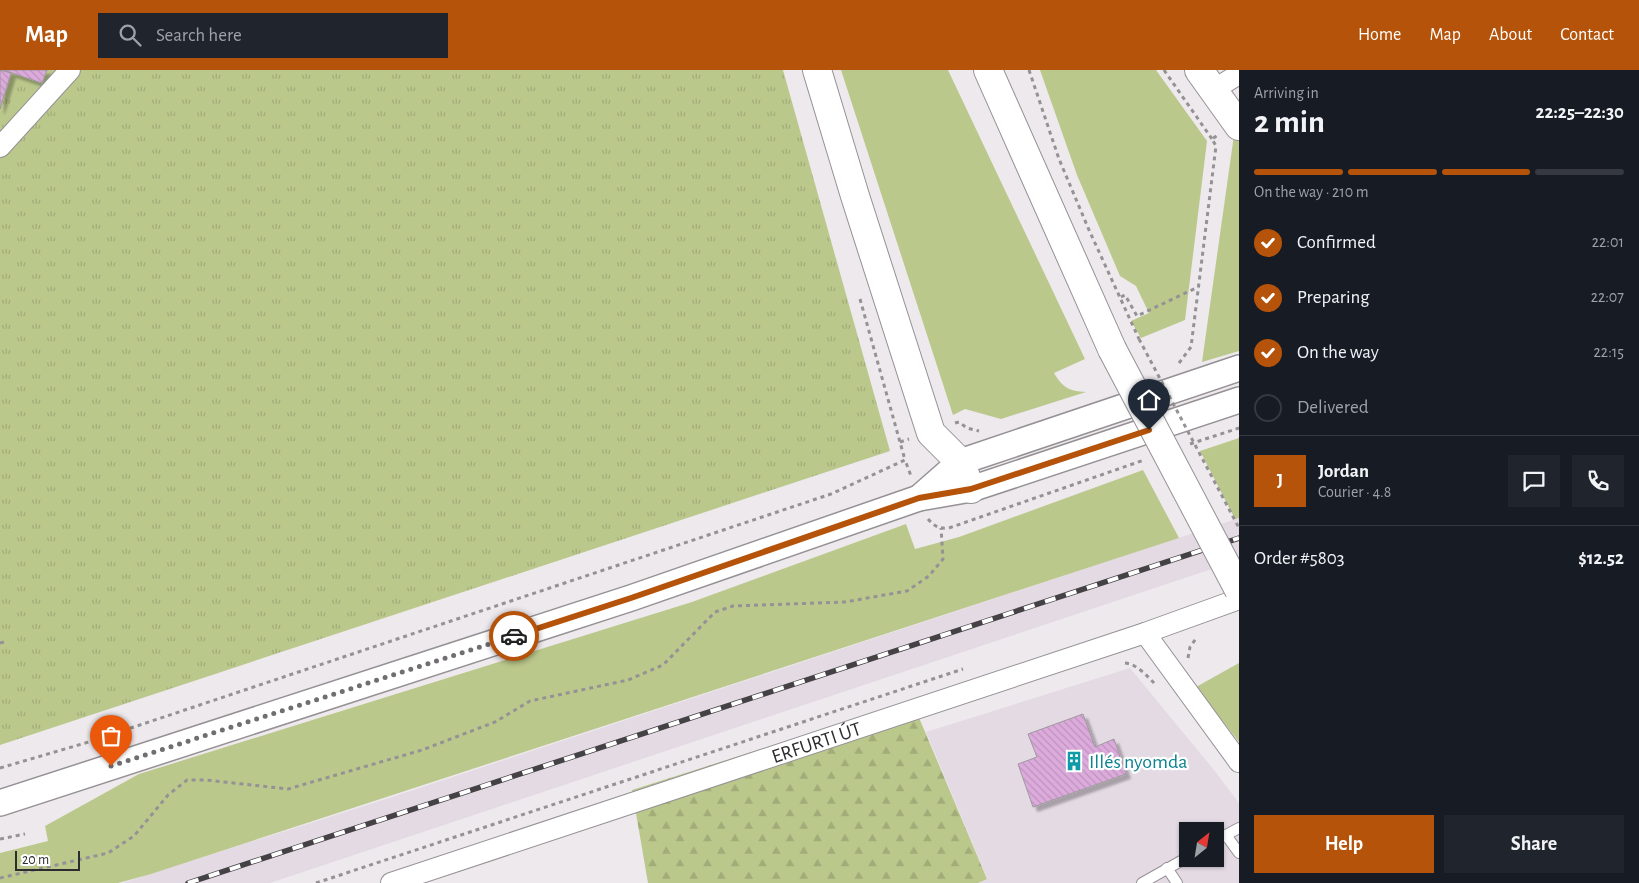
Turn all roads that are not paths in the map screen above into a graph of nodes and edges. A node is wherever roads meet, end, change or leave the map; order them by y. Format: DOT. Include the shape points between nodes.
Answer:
graph roads {
  1 [pos="70,70"];
  2 [pos="817,70"];
  3 [pos="988,70"];
  4 [pos="1239,74"];
  5 [pos="1206,80"];
  6 [pos="1239,126"];
  7 [pos="0,147"];
  8 [pos="1239,368"];
  9 [pos="1239,400"];
  10 [pos="960,462"];
  11 [pos="971,489"];
  12 [pos="919,498"];
  13 [pos="1239,590"];
  14 [pos="1239,599"];
  15 [pos="1145,633"];
  16 [pos="1239,762"];
  17 [pos="0,802"];
  18 [pos="1239,828"];
  19 [pos="1226,835"];
  20 [pos="1239,853"];
  21 [pos="1179,862"];
  22 [pos="1168,868"];
  23 [pos="391,883"];
  24 [pos="1142,883"];
  25 [pos="1177,883"];
  1 -- 7 [label="street"];
  2 -- 10 [label="main road" via="931,433"];
  3 -- 13 [label="main road, bridge" via="1112,350"];
  4 -- 5 [label="street"];
  5 -- 6 [label="main road"];
  8 -- 10 [label="street"];
  9 -- 11 [label="street"];
  10 -- 11 [label="main road"];
  10 -- 12 [label="street"];
  11 -- 12 [label="street"];
  12 -- 17 [label="street" via="631,598"];
  14 -- 15 [label="street, ERFURTI ÚT"];
  15 -- 16 [label="street"];
  15 -- 23 [label="street, ERFURTI ÚT"];
  18 -- 19 [label="lane"];
  19 -- 20 [label="lane"];
  21 -- 22 [label="lane"];
  22 -- 24 [label="lane"];
  22 -- 25 [label="lane"];
}
